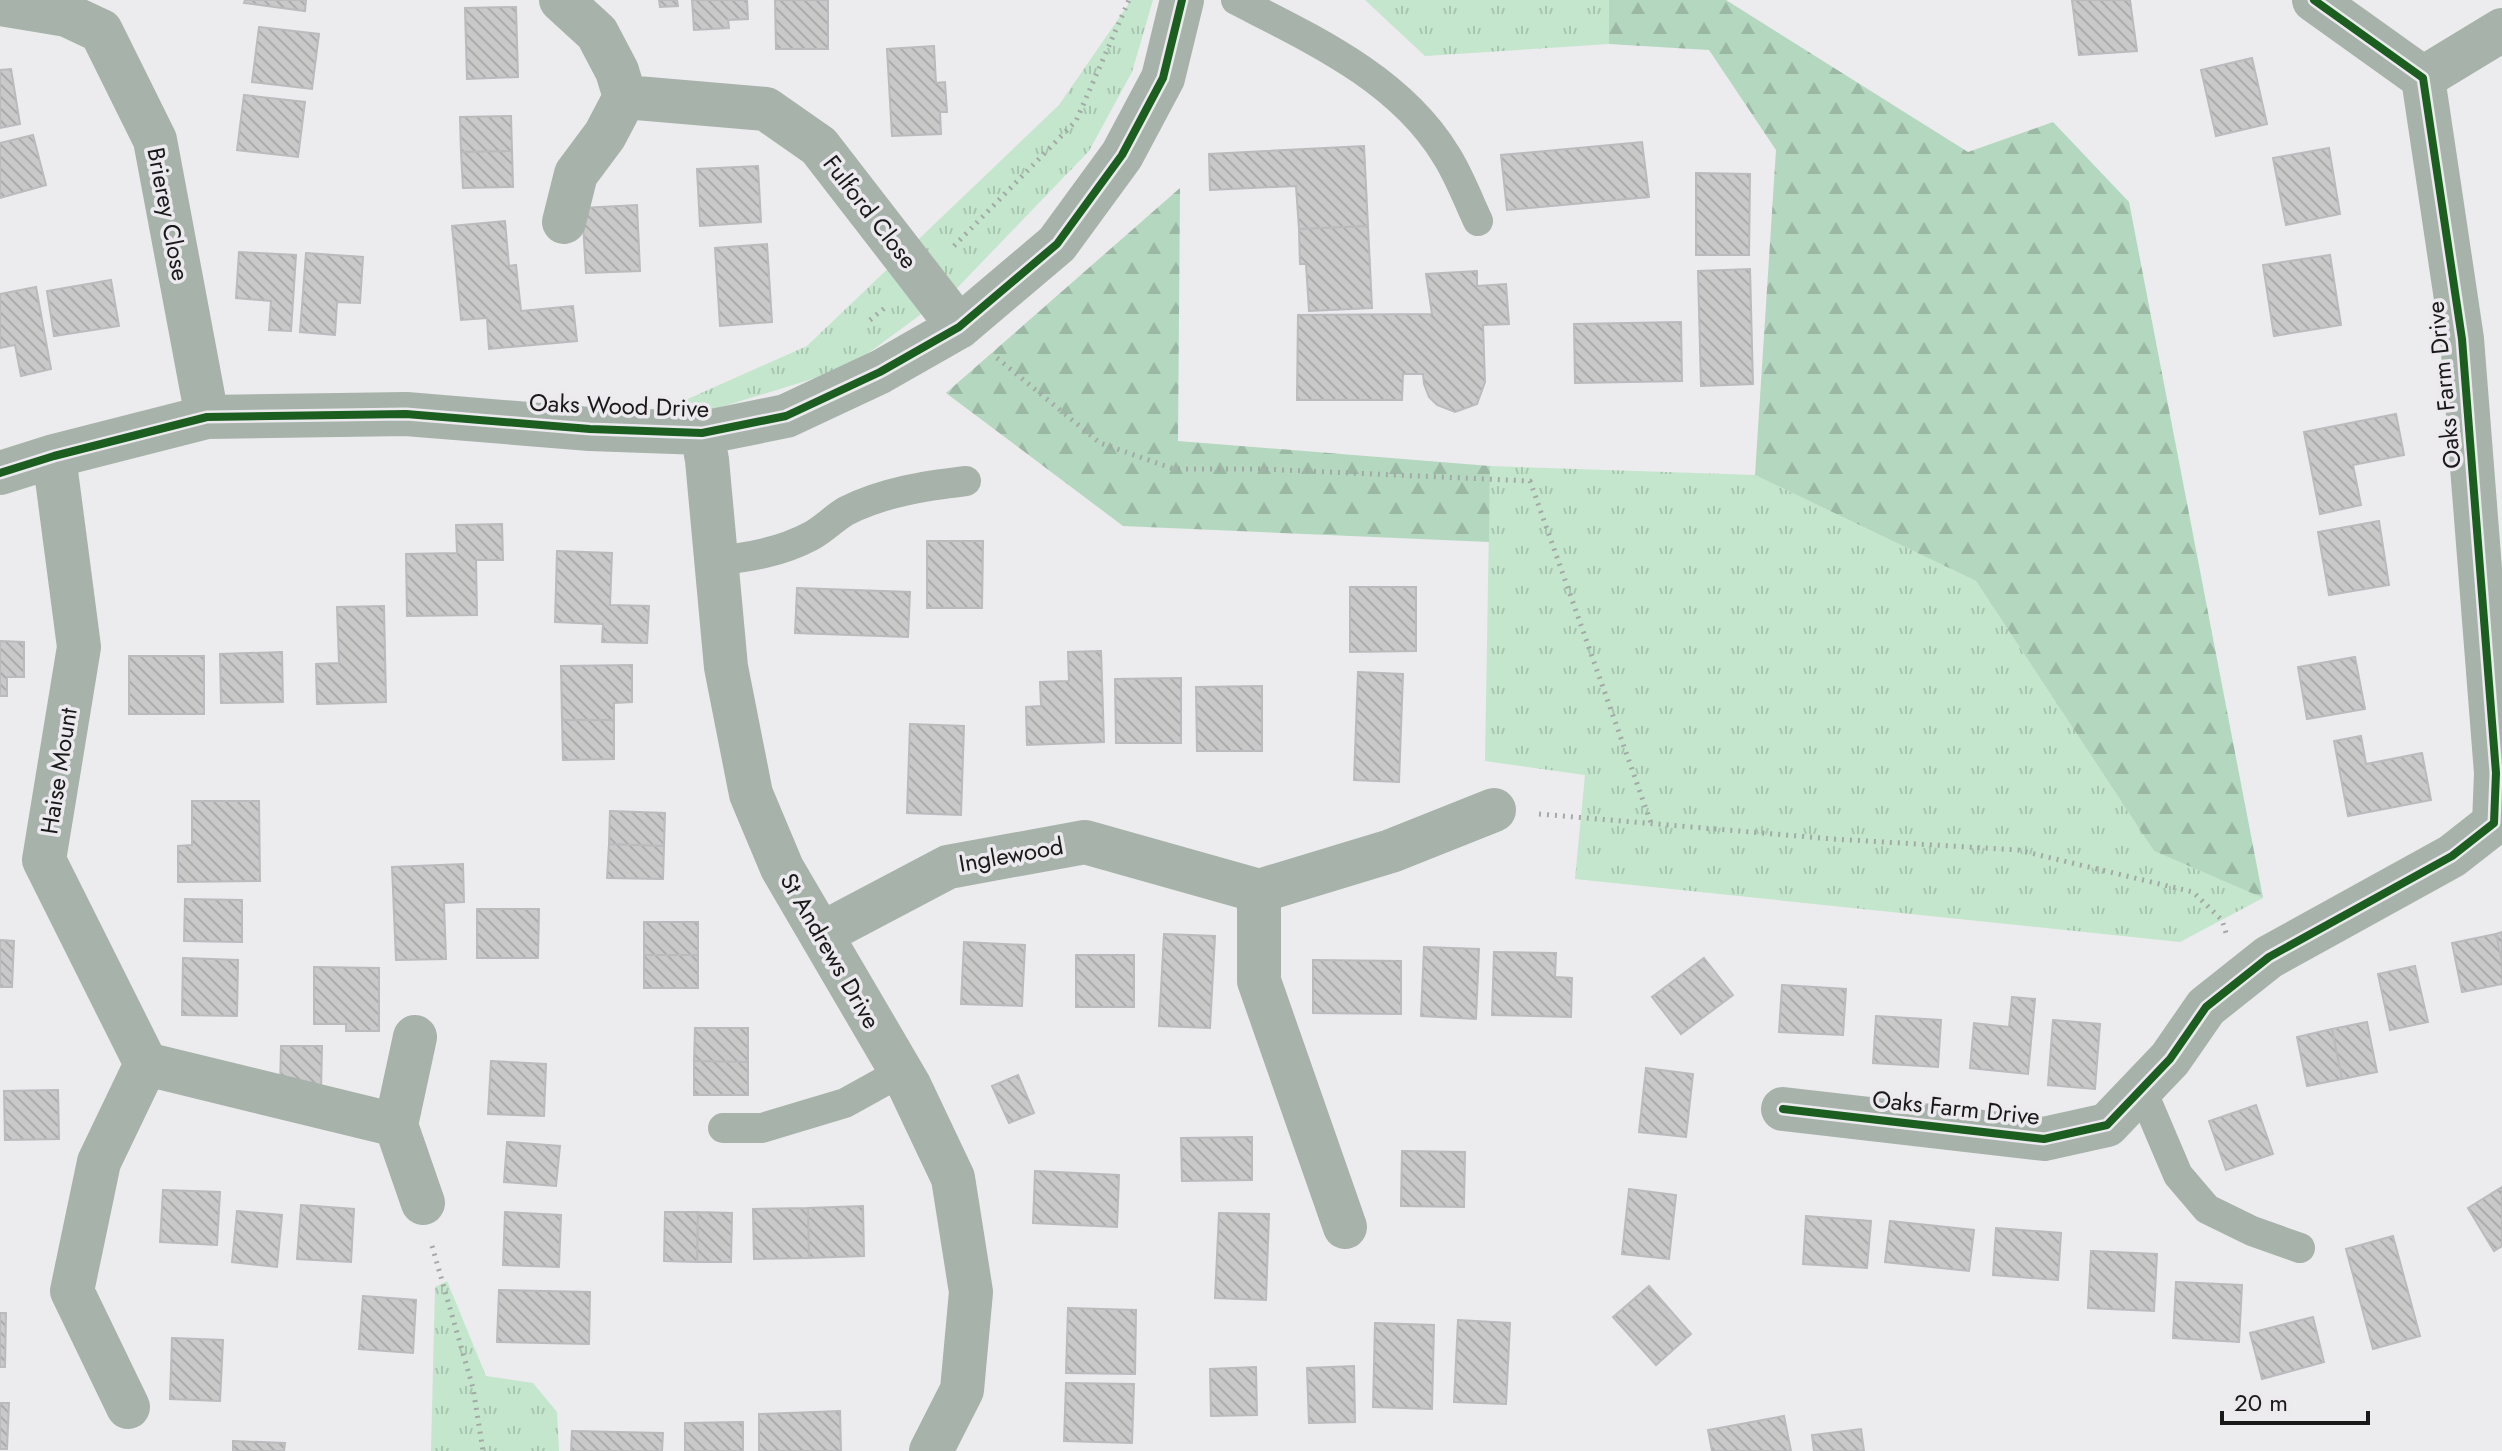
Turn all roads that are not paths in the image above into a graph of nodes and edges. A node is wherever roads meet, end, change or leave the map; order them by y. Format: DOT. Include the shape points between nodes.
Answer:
graph roads {
  1 [pos="561,0"];
  2 [pos="1182,0"];
  3 [pos="1236,0"];
  4 [pos="2314,0"];
  5 [pos="0,4"];
  6 [pos="2502,30"];
  7 [pos="2423,78"];
  8 [pos="625,97"];
  9 [pos="1478,221"];
  10 [pos="564,222"];
  11 [pos="959,327"];
  12 [pos="207,417"];
  13 [pos="702,433"];
  14 [pos="54,456"];
  15 [pos="2487,465"];
  16 [pos="0,473"];
  17 [pos="966,481"];
  18 [pos="716,561"];
  19 [pos="1494,810"];
  20 [pos="2498,824"];
  21 [pos="1259,891"];
  22 [pos="821,934"];
  23 [pos="415,1037"];
  24 [pos="146,1064"];
  25 [pos="901,1072"];
  26 [pos="2141,1088"];
  27 [pos="1783,1109"];
  28 [pos="396,1125"];
  29 [pos="723,1128"];
  30 [pos="423,1203"];
  31 [pos="1345,1227"];
  32 [pos="2300,1248"];
  33 [pos="128,1407"];
  34 [pos="931,1451"];
  1 -- 8 [label="street" via="597,33"];
  2 -- 11 [label="street, Oaks Wood Drive" via="1163,78 1122,155 1057,244"];
  3 -- 9 [label="lane" via="1377,80 1446,155"];
  4 -- 7 [label="street"];
  5 -- 12 [label="street, Brierey Close" via="67,15 101,31 155,140"];
  6 -- 7 [label="street"];
  7 -- 15 [label="street, Oaks Farm Drive" via="2462,339"];
  8 -- 10 [label="street" via="576,174"];
  8 -- 11 [label="street, Fulford Close" via="766,109 819,146"];
  11 -- 13 [label="street, Oaks Wood Drive" via="786,416"];
  12 -- 13 [label="street, Oaks Wood Drive" via="406,414"];
  12 -- 14 [label="street, Oaks Wood Drive"];
  13 -- 18 [label="street, St Andrews Drive"];
  14 -- 16 [label="street, Oaks Wood Drive"];
  14 -- 24 [label="street, Haise Mount" via="79,647 44,860"];
  15 -- 20 [label="street, Oaks Farm Drive"];
  17 -- 18 [label="lane" via="881,497 786,548"];
  18 -- 22 [label="street, St Andrews Drive" via="726,667 751,794 782,868"];
  19 -- 21 [label="street" via="1391,851"];
  20 -- 26 [label="street, Oaks Farm Drive" via="2452,856 2269,957 2206,1007 2170,1059"];
  21 -- 22 [label="street, Inglewood" via="1085,842 948,867"];
  21 -- 31 [label="street" via="1259,981"];
  22 -- 25 [label="street, St Andrews Drive"];
  23 -- 28 [label="street"];
  24 -- 28 [label="street"];
  24 -- 33 [label="street" via="99,1162 72,1291"];
  25 -- 29 [label="lane" via="845,1103 762,1128"];
  25 -- 34 [label="street, St Andrews Drive" via="953,1178 971,1292 962,1390"];
  26 -- 27 [label="street, Oaks Farm Drive" via="2107,1125 2044,1139"];
  26 -- 32 [label="lane" via="2178,1175 2207,1209"];
  28 -- 30 [label="street"];
}
